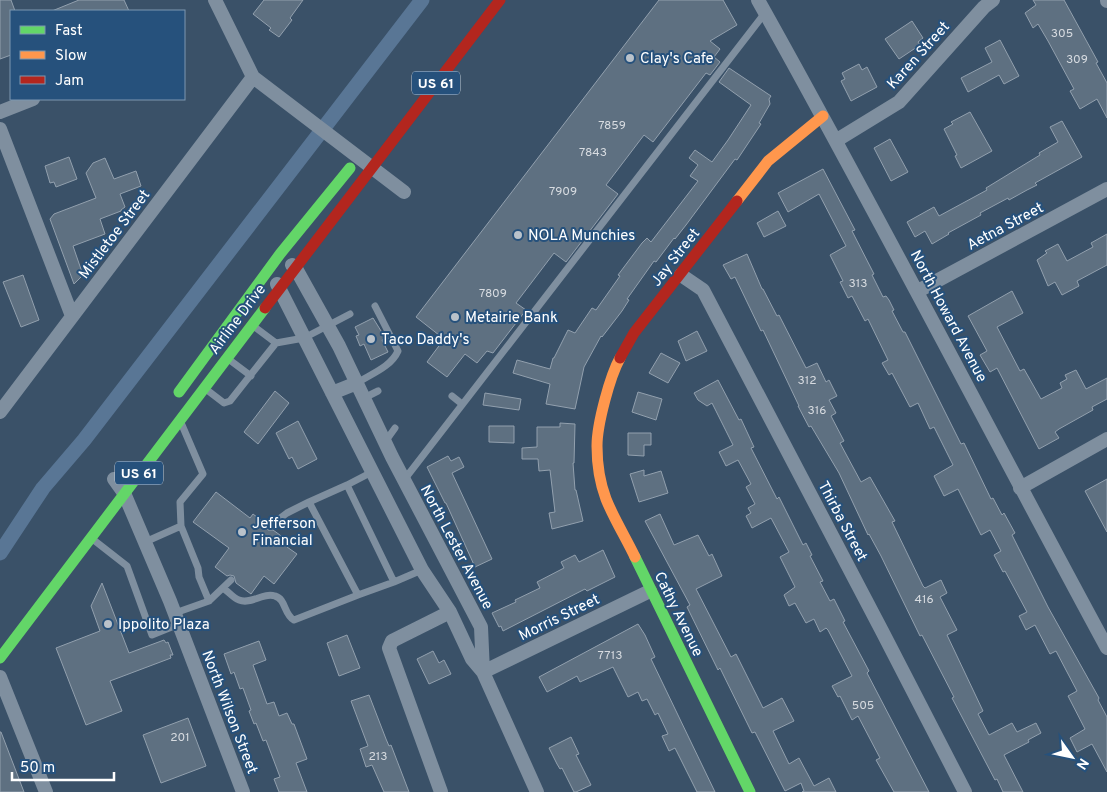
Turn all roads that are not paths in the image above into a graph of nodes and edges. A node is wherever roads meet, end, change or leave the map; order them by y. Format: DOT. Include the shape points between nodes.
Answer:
graph roads {
  1 [pos="230,0"];
  2 [pos="500,0"];
  3 [pos="758,0"];
  4 [pos="993,0"];
  5 [pos="218,6"];
  6 [pos="766,13"];
  7 [pos="253,77"];
  8 [pos="30,100"];
  9 [pos="0,112"];
  10 [pos="823,116"];
  11 [pos="0,129"];
  12 [pos="837,140"];
  13 [pos="362,152"];
  14 [pos="372,166"];
  15 [pos="1107,189"];
  16 [pos="404,192"];
  17 [pos="280,254"];
  18 [pos="295,267"];
  19 [pos="269,270"];
  20 [pos="681,275"];
  21 [pos="279,288"];
  22 [pos="918,291"];
  23 [pos="375,306"];
  24 [pos="350,314"];
  25 [pos="72,316"];
  26 [pos="252,324"];
  27 [pos="328,325"];
  28 [pos="304,338"];
  29 [pos="276,342"];
  30 [pos="227,357"];
  31 [pos="251,376"];
  32 [pos="357,383"];
  33 [pos="204,388"];
  34 [pos="378,391"];
  35 [pos="332,393"];
  36 [pos="452,396"];
  37 [pos="364,398"];
  38 [pos="174,399"];
  39 [pos="462,404"];
  40 [pos="0,412"];
  41 [pos="179,420"];
  42 [pos="395,428"];
  43 [pos="1107,439"];
  44 [pos="385,442"];
  45 [pos="597,444"];
  46 [pos="363,453"];
  47 [pos="372,472"];
  48 [pos="114,479"];
  49 [pos="403,480"];
  50 [pos="347,485"];
  51 [pos="1020,488"];
  52 [pos="124,493"];
  53 [pos="310,502"];
  54 [pos="271,525"];
  55 [pos="181,526"];
  56 [pos="91,538"];
  57 [pos="145,542"];
  58 [pos="422,570"];
  59 [pos="231,580"];
  60 [pos="394,582"];
  61 [pos="223,588"];
  62 [pos="650,591"];
  63 [pos="358,595"];
  64 [pos="209,601"];
  65 [pos="450,612"];
  66 [pos="177,619"];
  67 [pos="1107,648"];
  68 [pos="0,658"];
  69 [pos="483,672"];
  70 [pos="0,676"];
  71 [pos="46,792"];
  72 [pos="243,792"];
  73 [pos="441,792"];
  74 [pos="537,792"];
  75 [pos="750,792"];
  76 [pos="965,792"];
  1 -- 5 [label="street"];
  2 -- 14 [label="main road, Airline Drive / US 61"];
  3 -- 6 [label="street, North Howard Avenue"];
  4 -- 12 [label="street, Karen Street" via="900,102"];
  5 -- 7 [label="street"];
  6 -- 10 [label="street, North Howard Avenue"];
  6 -- 39 [label="lane"];
  7 -- 13 [label="street" via="342,143"];
  7 -- 25 [label="street, Mistletoe Street"];
  8 -- 9 [label="street"];
  10 -- 12 [label="street, North Howard Avenue"];
  10 -- 20 [label="main road, Jay Street" via="768,161"];
  11 -- 25 [label="street"];
  12 -- 22 [label="street, North Howard Avenue"];
  13 -- 14 [label="street"];
  13 -- 17 [label="main road, Airline Drive"];
  14 -- 16 [label="street"];
  14 -- 18 [label="main road, Airline Drive / US 61"];
  15 -- 22 [label="street, Aetna Street"];
  17 -- 18 [label="street, North Lester Avenue"];
  17 -- 19 [label="main road, Airline Drive"];
  18 -- 21 [label="main road, Airline Drive / US 61"];
  18 -- 27 [label="street, North Lester Avenue"];
  19 -- 21 [label="street, North Lester Avenue"];
  19 -- 38 [label="main road, Airline Drive"];
  20 -- 45 [label="main road, Jay Street" via="634,333 614,369"];
  20 -- 76 [label="street, Thirba Street" via="703,290"];
  21 -- 26 [label="main road, Airline Drive / US 61"];
  21 -- 28 [label="street, North Lester Avenue"];
  22 -- 51 [label="street, North Howard Avenue"];
  23 -- 32 [label="lane" via="398,351 390,363"];
  24 -- 27 [label="lane"];
  25 -- 40 [label="street, Mistletoe Street"];
  26 -- 29 [label="lane"];
  26 -- 30 [label="main road, Airline Drive / US 61"];
  27 -- 28 [label="lane"];
  27 -- 32 [label="street, North Lester Avenue"];
  28 -- 29 [label="lane"];
  28 -- 35 [label="street, North Lester Avenue"];
  29 -- 31 [label="lane"];
  30 -- 31 [label="lane"];
  30 -- 33 [label="main road, Airline Drive / US 61"];
  31 -- 33 [label="lane" via="235,397 224,403"];
  32 -- 35 [label="street"];
  32 -- 37 [label="street, North Lester Avenue"];
  33 -- 41 [label="main road, Airline Drive / US 61"];
  34 -- 37 [label="lane"];
  35 -- 46 [label="street, North Lester Avenue"];
  36 -- 39 [label="lane"];
  37 -- 44 [label="street, North Lester Avenue"];
  39 -- 49 [label="lane"];
  41 -- 52 [label="main road, Airline Drive / US 61"];
  41 -- 55 [label="lane" via="203,474 180,502"];
  42 -- 44 [label="lane"];
  43 -- 51 [label="street"];
  44 -- 46 [label="street"];
  44 -- 49 [label="street, North Lester Avenue"];
  45 -- 62 [label="main road, Cathy Avenue" via="606,498"];
  46 -- 47 [label="street, North Lester Avenue"];
  47 -- 50 [label="lane"];
  47 -- 58 [label="street, North Lester Avenue"];
  48 -- 52 [label="street, North Wilson Street"];
  49 -- 69 [label="street, North Lester Avenue" via="481,627"];
  50 -- 53 [label="lane"];
  50 -- 60 [label="lane"];
  51 -- 67 [label="street, North Howard Avenue"];
  52 -- 56 [label="main road, Airline Drive / US 61"];
  52 -- 57 [label="street, North Wilson Street"];
  53 -- 54 [label="lane" via="286,513"];
  53 -- 63 [label="lane"];
  55 -- 57 [label="lane"];
  55 -- 64 [label="lane"];
  56 -- 66 [label="lane" via="127,566 152,635"];
  56 -- 68 [label="main road, Airline Drive / US 61"];
  57 -- 66 [label="street, North Wilson Street"];
  58 -- 60 [label="lane"];
  58 -- 65 [label="street, North Lester Avenue"];
  59 -- 61 [label="lane"];
  60 -- 63 [label="lane"];
  61 -- 63 [label="lane" via="241,601 264,595 276,596 282,601 288,617 294,620"];
  61 -- 64 [label="lane"];
  62 -- 69 [label="street, Morris Street"];
  62 -- 75 [label="main road, Cathy Avenue"];
  64 -- 66 [label="lane"];
  65 -- 69 [label="street, North Lester Avenue" via="472,659"];
  65 -- 73 [label="street" via="392,640 389,648"];
  66 -- 72 [label="street, North Wilson Street"];
  69 -- 74 [label="street, North Lester Avenue"];
  70 -- 71 [label="street"];
}
